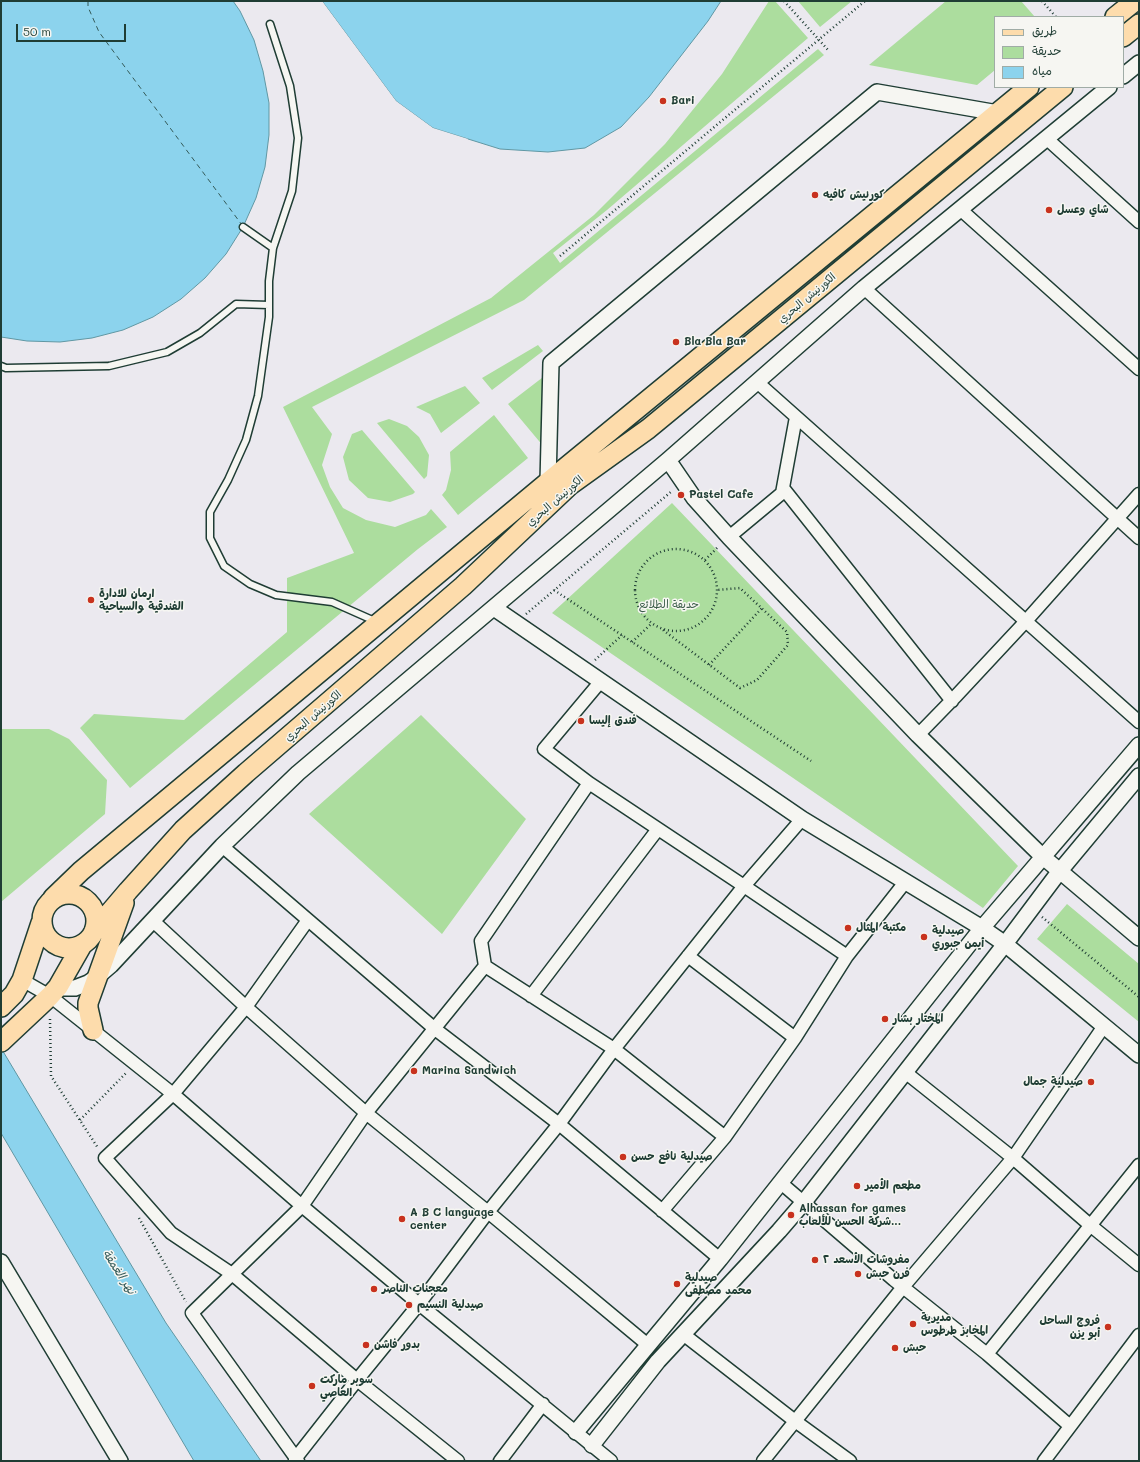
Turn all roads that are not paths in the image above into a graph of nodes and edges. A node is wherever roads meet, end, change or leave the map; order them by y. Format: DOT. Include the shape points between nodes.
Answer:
graph roads {
  1 [pos="1135,1"];
  2 [pos="1116,16"];
  3 [pos="270,24"];
  4 [pos="1139,24"];
  5 [pos="1124,37"];
  6 [pos="1139,63"];
  7 [pos="1124,75"];
  8 [pos="1028,88"];
  9 [pos="1062,88"];
  10 [pos="1109,88"];
  11 [pos="998,112"];
  12 [pos="1046,138"];
  13 [pos="960,209"];
  14 [pos="1139,222"];
  15 [pos="243,227"];
  16 [pos="273,248"];
  17 [pos="864,288"];
  18 [pos="269,305"];
  19 [pos="1,366"];
  20 [pos="1139,369"];
  21 [pos="757,382"];
  22 [pos="796,417"];
  23 [pos="668,460"];
  24 [pos="548,482"];
  25 [pos="783,488"];
  26 [pos="1139,494"];
  27 [pos="1117,518"];
  28 [pos="729,536"];
  29 [pos="1139,538"];
  30 [pos="494,608"];
  31 [pos="1026,621"];
  32 [pos="380,624"];
  33 [pos="601,681"];
  34 [pos="952,701"];
  35 [pos="1139,722"];
  36 [pos="918,735"];
  37 [pos="1139,745"];
  38 [pos="1139,776"];
  39 [pos="589,783"];
  40 [pos="802,819"];
  41 [pos="658,828"];
  42 [pos="222,846"];
  43 [pos="1042,856"];
  44 [pos="1059,872"];
  45 [pos="906,881"];
  46 [pos="744,886"];
  47 [pos="128,891"];
  48 [pos="53,898"];
  49 [pos="152,920"];
  50 [pos="308,920"];
  51 [pos="41,923"];
  52 [pos="982,928"];
  53 [pos="94,931"];
  54 [pos="1139,938"];
  55 [pos="1005,944"];
  56 [pos="82,945"];
  57 [pos="688,956"];
  58 [pos="847,956"];
  59 [pos="485,966"];
  60 [pos="98,977"];
  61 [pos="54,991"];
  62 [pos="12,994"];
  63 [pos="531,996"];
  64 [pos="246,1007"];
  65 [pos="1104,1026"];
  66 [pos="435,1029"];
  67 [pos="92,1030"];
  68 [pos="795,1038"];
  69 [pos="1,1042"];
  70 [pos="614,1049"];
  71 [pos="1139,1055"];
  72 [pos="905,1072"];
  73 [pos="173,1094"];
  74 [pos="366,1113"];
  75 [pos="559,1124"];
  76 [pos="725,1137"];
  77 [pos="1013,1158"];
  78 [pos="1139,1165"];
  79 [pos="781,1183"];
  80 [pos="804,1202"];
  81 [pos="302,1206"];
  82 [pos="662,1211"];
  83 [pos="488,1212"];
  84 [pos="1090,1225"];
  85 [pos="720,1258"];
  86 [pos="1,1262"];
  87 [pos="1139,1265"];
  88 [pos="232,1274"];
  89 [pos="903,1287"];
  90 [pos="419,1304"];
  91 [pos="682,1334"];
  92 [pos="1139,1335"];
  93 [pos="648,1345"];
  94 [pos="988,1354"];
  95 [pos="357,1380"];
  96 [pos="543,1404"];
  97 [pos="795,1421"];
  98 [pos="1070,1426"];
  99 [pos="576,1432"];
  100 [pos="592,1445"];
  101 [pos="297,1460"];
  102 [pos="120,1461"];
  103 [pos="458,1461"];
  104 [pos="500,1461"];
  105 [pos="611,1461"];
  106 [pos="763,1461"];
  107 [pos="850,1461"];
  108 [pos="1044,1461"];
  1 -- 2 [label="main road"];
  3 -- 16 [label="lane" via="290,86 298,138 292,192"];
  4 -- 5 [label="main road"];
  6 -- 7 [label="street"];
  8 -- 11 [label="main road, الكورنيش البحري"];
  9 -- 47 [label="main road, الكورنيش البحري" via="648,429 570,485 463,586 183,830"];
  10 -- 12 [label="street"];
  11 -- 24 [label="main road, الكورنيش البحري"];
  11 -- 24 [label="street" via="877,92 551,363"];
  12 -- 13 [label="street"];
  12 -- 14 [label="street"];
  13 -- 17 [label="street"];
  13 -- 20 [label="street"];
  15 -- 16 [label="lane"];
  16 -- 18 [label="lane"];
  17 -- 21 [label="street"];
  17 -- 27 [label="street"];
  18 -- 19 [label="lane" via="236,304 200,333 167,352 109,366"];
  18 -- 32 [label="lane" via="266,347 258,396 246,440 210,512 210,538 224,566 250,584 276,595 332,602"];
  21 -- 22 [label="street"];
  21 -- 23 [label="street"];
  22 -- 25 [label="street"];
  22 -- 31 [label="street"];
  23 -- 28 [label="street" via="694,498"];
  23 -- 30 [label="street"];
  24 -- 32 [label="main road, الكورنيش البحري"];
  25 -- 28 [label="street" via="782,493"];
  25 -- 34 [label="street"];
  26 -- 27 [label="street"];
  27 -- 29 [label="street"];
  27 -- 31 [label="street"];
  28 -- 36 [label="street"];
  30 -- 33 [label="street"];
  30 -- 42 [label="street" via="298,773"];
  31 -- 34 [label="street"];
  31 -- 35 [label="street"];
  32 -- 48 [label="main road, الكورنيش البحري" via="81,871"];
  33 -- 39 [label="street" via="544,749"];
  33 -- 40 [label="street"];
  34 -- 36 [label="street"];
  36 -- 43 [label="street"];
  37 -- 43 [label="street"];
  38 -- 44 [label="street"];
  39 -- 41 [label="street"];
  39 -- 59 [label="street" via="480,941"];
  40 -- 45 [label="street"];
  40 -- 46 [label="street"];
  41 -- 46 [label="street"];
  41 -- 63 [label="street"];
  42 -- 49 [label="street"];
  42 -- 50 [label="street"];
  43 -- 44 [label="street"];
  43 -- 52 [label="street"];
  44 -- 54 [label="street"];
  44 -- 55 [label="street"];
  45 -- 52 [label="street"];
  45 -- 58 [label="street"];
  46 -- 57 [label="street"];
  46 -- 58 [label="street"];
  47 -- 53 [label="main road, الكورنيش البحري"];
  47 -- 60 [label="main road"];
  48 -- 51 [label="main road" via="46,905"];
  48 -- 53 [label="main road" via="72,893 89,902 96,921"];
  49 -- 60 [label="street"];
  49 -- 64 [label="street"];
  50 -- 64 [label="street"];
  50 -- 66 [label="street"];
  51 -- 56 [label="main road" via="44,933 51,942 61,947 72,948"];
  51 -- 62 [label="main road"];
  52 -- 55 [label="street"];
  52 -- 79 [label="street"];
  53 -- 56 [label="main road"];
  55 -- 65 [label="street"];
  55 -- 72 [label="street"];
  56 -- 61 [label="main road"];
  57 -- 68 [label="street"];
  57 -- 70 [label="street"];
  58 -- 68 [label="street"];
  59 -- 63 [label="street"];
  59 -- 66 [label="street"];
  60 -- 61 [label="street" via="75,988"];
  60 -- 67 [label="main road" via="88,1008"];
  61 -- 62 [label="street"];
  61 -- 67 [label="street"];
  61 -- 69 [label="main road"];
  63 -- 70 [label="street"];
  64 -- 73 [label="street"];
  64 -- 74 [label="street"];
  65 -- 71 [label="street"];
  65 -- 77 [label="street"];
  66 -- 74 [label="street"];
  66 -- 75 [label="street"];
  67 -- 73 [label="street"];
  68 -- 76 [label="street"];
  70 -- 75 [label="street"];
  70 -- 76 [label="street"];
  72 -- 77 [label="street"];
  72 -- 80 [label="street"];
  73 -- 81 [label="street"];
  73 -- 88 [label="street" via="105,1158 171,1233"];
  74 -- 81 [label="street"];
  74 -- 83 [label="street"];
  75 -- 82 [label="street"];
  75 -- 83 [label="street"];
  76 -- 82 [label="street"];
  77 -- 84 [label="street"];
  77 -- 89 [label="street"];
  78 -- 84 [label="street"];
  79 -- 80 [label="street"];
  79 -- 85 [label="street"];
  80 -- 89 [label="street"];
  80 -- 91 [label="street"];
  81 -- 88 [label="street"];
  81 -- 90 [label="street"];
  82 -- 85 [label="street"];
  83 -- 90 [label="street"];
  83 -- 93 [label="street"];
  84 -- 87 [label="street"];
  84 -- 94 [label="street"];
  85 -- 93 [label="street"];
  86 -- 102 [label="street"];
  88 -- 95 [label="street"];
  88 -- 101 [label="street" via="192,1312"];
  89 -- 94 [label="street"];
  89 -- 97 [label="street"];
  90 -- 95 [label="street"];
  90 -- 96 [label="street"];
  91 -- 97 [label="street"];
  91 -- 100 [label="street"];
  92 -- 98 [label="street"];
  93 -- 99 [label="street"];
  94 -- 98 [label="street"];
  95 -- 101 [label="street"];
  95 -- 103 [label="street"];
  96 -- 99 [label="street"];
  96 -- 104 [label="street"];
  97 -- 106 [label="street"];
  97 -- 107 [label="street"];
  98 -- 108 [label="street"];
  99 -- 100 [label="street"];
  100 -- 105 [label="street"];
}
